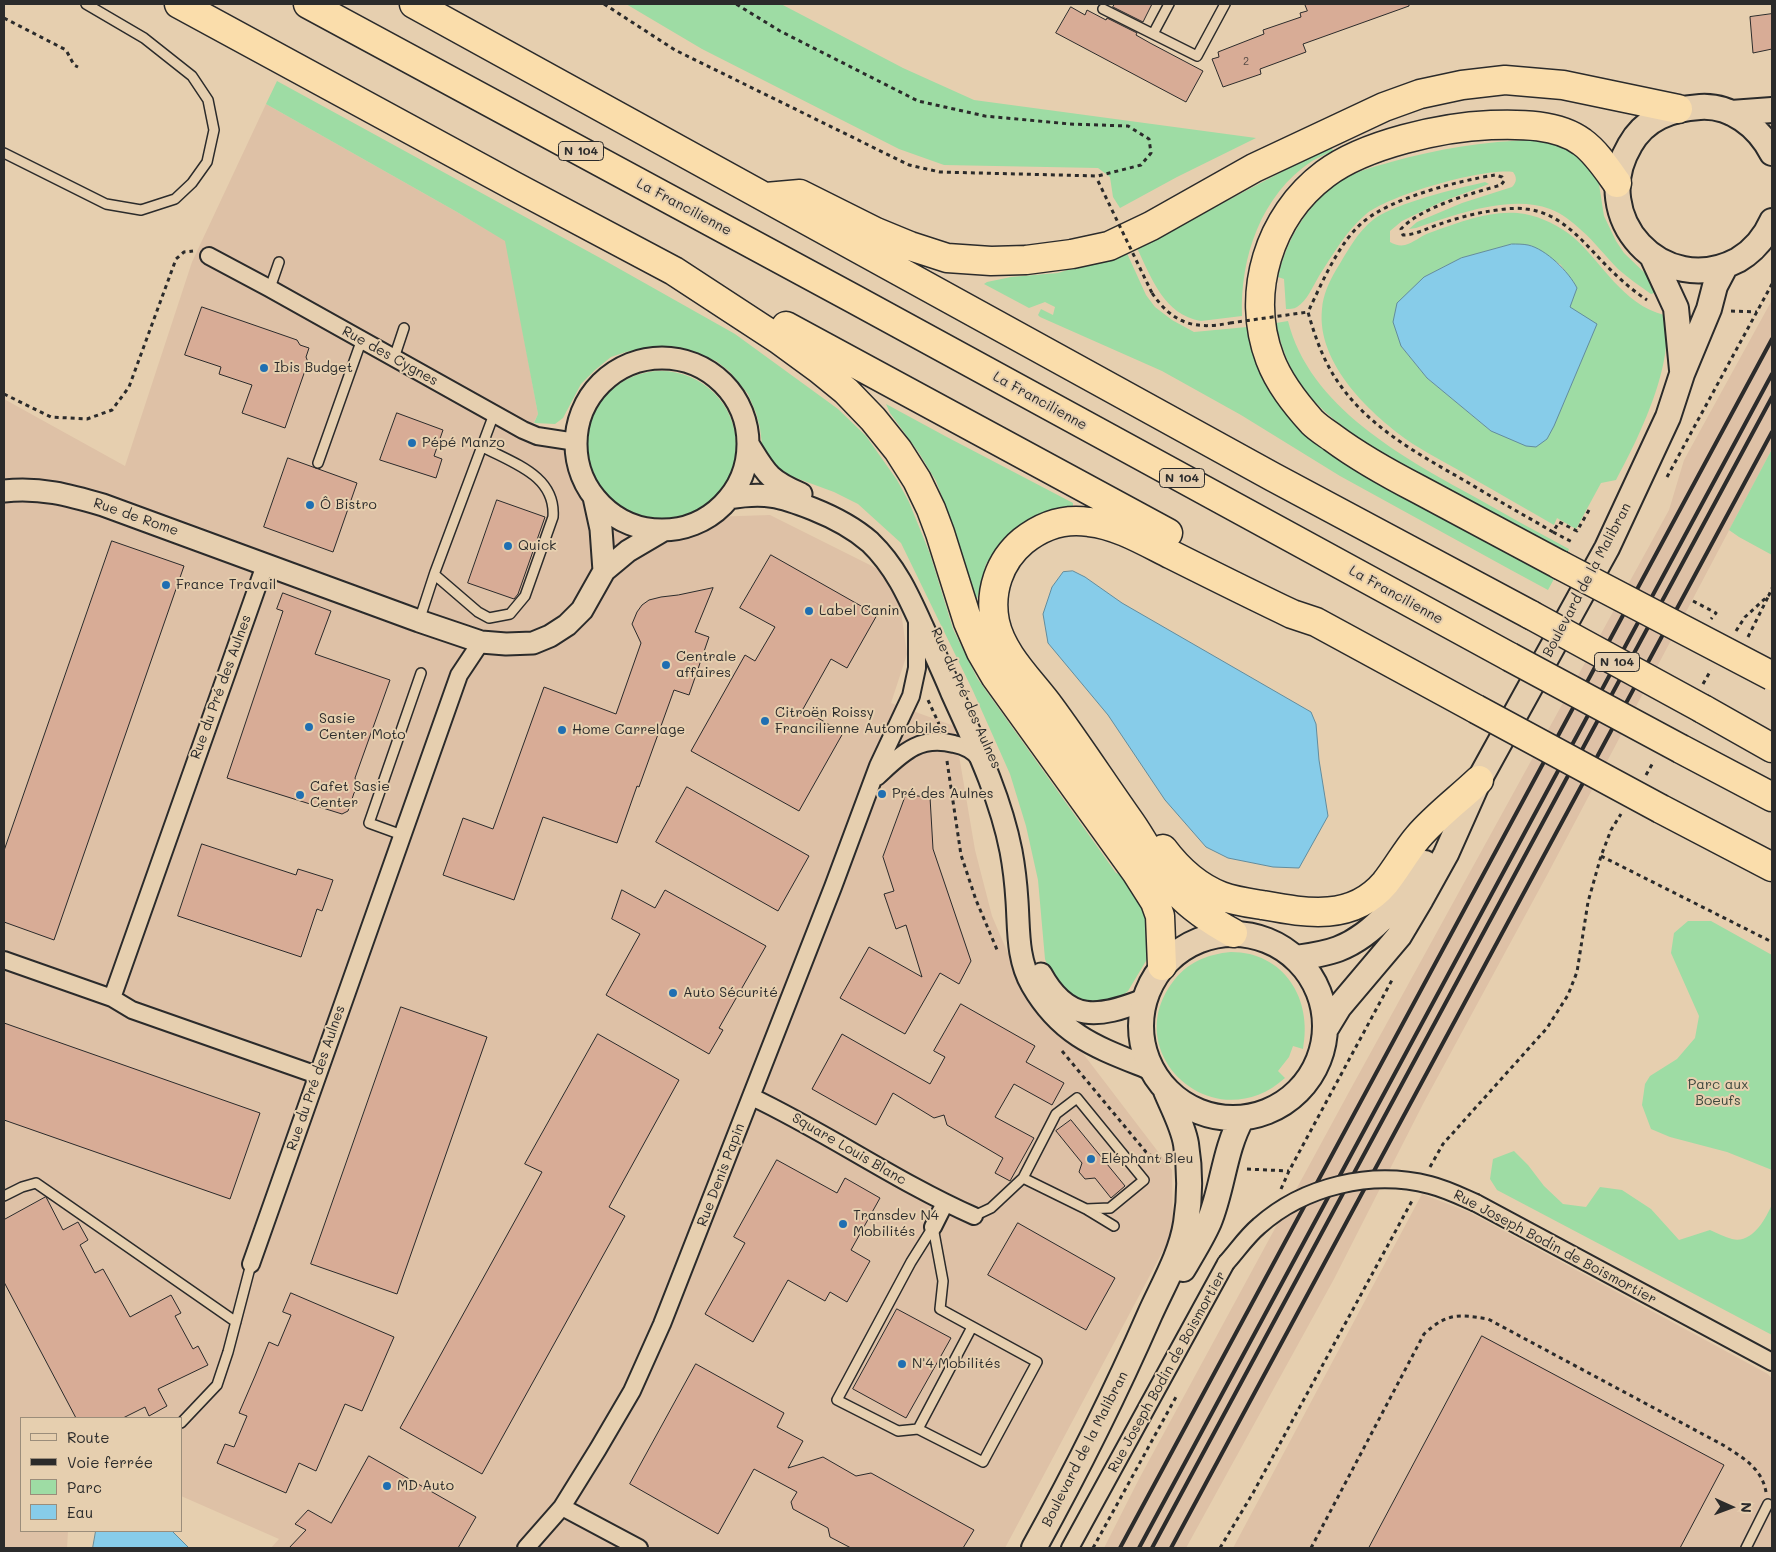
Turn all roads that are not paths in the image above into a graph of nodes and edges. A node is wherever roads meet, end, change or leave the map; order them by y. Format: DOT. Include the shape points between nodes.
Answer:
graph roads {
  1 [pos="86,4"];
  2 [pos="179,4"];
  3 [pos="308,4"];
  4 [pos="414,4"];
  5 [pos="1169,4"];
  6 [pos="1225,4"];
  7 [pos="1103,9"];
  8 [pos="1152,34"];
  9 [pos="1678,109"];
  10 [pos="1772,110"];
  11 [pos="1731,113"];
  12 [pos="4,153"];
  13 [pos="1772,153"];
  14 [pos="1617,183"];
  15 [pos="766,197"];
  16 [pos="1772,221"];
  17 [pos="209,256"];
  18 [pos="1652,256"];
  19 [pos="279,262"];
  20 [pos="1725,267"];
  21 [pos="674,271"];
  22 [pos="270,288"];
  23 [pos="404,328"];
  24 [pos="362,339"];
  25 [pos="394,358"];
  26 [pos="1682,374"];
  27 [pos="494,414"];
  28 [pos="576,442"];
  29 [pos="748,444"];
  30 [pos="482,446"];
  31 [pos="318,463"];
  32 [pos="4,491"];
  33 [pos="594,497"];
  34 [pos="729,498"];
  35 [pos="662,531"];
  36 [pos="265,565"];
  37 [pos="604,571"];
  38 [pos="435,575"];
  39 [pos="917,614"];
  40 [pos="419,621"];
  41 [pos="1316,622"];
  42 [pos="481,642"];
  43 [pos="421,674"];
  44 [pos="1772,676"];
  45 [pos="1772,748"];
  46 [pos="985,766"];
  47 [pos="874,780"];
  48 [pos="1480,780"];
  49 [pos="1772,797"];
  50 [pos="402,835"];
  51 [pos="1142,839"];
  52 [pos="1772,867"];
  53 [pos="1234,933"];
  54 [pos="1296,958"];
  55 [pos="4,960"];
  56 [pos="1162,966"];
  57 [pos="112,998"];
  58 [pos="1144,1000"];
  59 [pos="1325,1030"];
  60 [pos="1151,1069"];
  61 [pos="317,1075"];
  62 [pos="1165,1090"];
  63 [pos="752,1097"];
  64 [pos="1242,1118"];
  65 [pos="1023,1178"];
  66 [pos="4,1196"];
  67 [pos="945,1203"];
  68 [pos="1086,1209"];
  69 [pos="974,1216"];
  70 [pos="1114,1226"];
  71 [pos="933,1227"];
  72 [pos="251,1264"];
  73 [pos="236,1322"];
  74 [pos="972,1327"];
  75 [pos="1135,1350"];
  76 [pos="1772,1362"];
  77 [pos="182,1422"];
  78 [pos="918,1429"];
  79 [pos="1768,1504"];
  80 [pos="562,1507"];
  81 [pos="526,1548"];
  82 [pos="639,1548"];
  83 [pos="1034,1548"];
  84 [pos="1070,1548"];
  85 [pos="1746,1548"];
  1 -- 12 [label="lane" via="144,38 192,76 208,100 214,130 207,162 175,199 141,210 106,204"];
  2 -- 21 [label="highway"];
  3 -- 49 [label="highway, La Francilienne / N 104, bridge" via="1510,657 1669,753"];
  4 -- 15 [label="highway, N 104"];
  5 -- 8 [label="lane"];
  6 -- 8 [label="lane" via="1197,56"];
  7 -- 8 [label="lane"];
  9 -- 11 [label="main road" via="1705,107"];
  9 -- 14 [label="main road" via="1654,119 1632,140 1621,161"];
  9 -- 15 [label="highway" via="1563,86 1505,80 1420,94 1384,107 1254,168 1151,226 1108,246 1026,260 947,258 893,239 800,194"];
  10 -- 11 [label="main road"];
  11 -- 13 [label="main road" via="1753,127"];
  14 -- 18 [label="main road" via="1617,198 1626,227"];
  14 -- 44 [label="highway, bridge" via="1583,142 1560,131 1529,126 1452,129 1406,140 1352,159 1307,190 1291,208 1271,244 1261,288 1264,337 1270,360 1293,401 1314,424 1350,450"];
  15 -- 45 [label="highway, N 104, bridge" via="1274,477 1701,700"];
  16 -- 20 [label="main road" via="1747,255"];
  17 -- 22 [label="street, Rue des Cygnes"];
  18 -- 20 [label="main road" via="1681,268 1706,270"];
  18 -- 26 [label="main road, Boulevard de la Malibran" via="1676,308"];
  19 -- 22 [label="lane"];
  20 -- 26 [label="main road, Boulevard de la Malibran"];
  21 -- 41 [label="highway" via="716,289 1294,601"];
  21 -- 56 [label="highway" via="819,369 846,391 898,450 932,509 960,600 981,652 1155,902 1160,916"];
  22 -- 24 [label="street, Rue des Cygnes"];
  23 -- 25 [label="lane"];
  24 -- 25 [label="street, Rue des Cygnes"];
  24 -- 31 [label="lane"];
  25 -- 27 [label="street, Rue des Cygnes"];
  26 -- 48 [label="main road, Boulevard de la Malibran" via="1668,417 1607,548"];
  27 -- 28 [label="street, Rue des Cygnes" via="537,436"];
  27 -- 30 [label="lane"];
  28 -- 29 [label="street" via="583,410 602,382 630,364 662,358 695,364 723,383 741,411"];
  28 -- 33 [label="street" via="578,467"];
  29 -- 34 [label="street" via="743,472"];
  29 -- 58 [label="street, Rue du Pré des Aulnes" via="766,474 865,525 894,552 908,573 1002,777 1017,827 1027,881 1035,959 1049,987 1072,1008 1089,1013 1114,1011"];
  30 -- 38 [label="lane"];
  30 -- 38 [label="lane" via="533,474 545,486 554,505 553,517 525,596 510,614 489,618"];
  32 -- 36 [label="street, Rue de Rome" via="56,492 103,505"];
  33 -- 35 [label="street" via="621,520 648,530"];
  33 -- 37 [label="street" via="601,529"];
  34 -- 35 [label="street" via="714,512 688,527"];
  34 -- 39 [label="street, Rue du Pré des Aulnes" via="752,494 789,499 826,514 858,533 870,542 899,577"];
  35 -- 37 [label="street" via="628,551"];
  36 -- 40 [label="street"];
  36 -- 57 [label="street, Rue du Pré des Aulnes"];
  37 -- 42 [label="street" via="582,610 550,636 533,643"];
  38 -- 40 [label="lane"];
  39 -- 46 [label="street, Rue du Pré des Aulnes"];
  39 -- 47 [label="street, Rue Denis Papin" via="914,684"];
  40 -- 42 [label="street"];
  41 -- 51 [label="highway" via="1292,614 1130,535 1098,523 1076,520 1050,525 1034,533 1013,551 1001,568 994,594 995,622 1004,646"];
  41 -- 52 [label="highway, bridge"];
  42 -- 50 [label="street, Rue du Pré des Aulnes" via="459,675"];
  43 -- 50 [label="lane" via="370,823"];
  46 -- 47 [label="street, Rue Denis Papin" via="966,747 934,741 907,750"];
  46 -- 60 [label="street, Rue du Pré des Aulnes" via="1011,851 1020,949 1031,983 1052,1013 1080,1037"];
  47 -- 63 [label="street, Rue Denis Papin"];
  48 -- 51 [label="highway" via="1418,837 1373,894 1358,904 1326,913 1296,912 1221,896 1182,871 1159,845"];
  48 -- 54 [label="main road, Boulevard de la Malibran" via="1408,889 1382,919 1352,943 1336,950"];
  48 -- 59 [label="main road, Boulevard de la Malibran" via="1446,854 1399,936 1339,1007"];
  50 -- 61 [label="street, Rue du Pré des Aulnes"];
  51 -- 53 [label="highway" via="1158,868 1182,898"];
  53 -- 54 [label="main road" via="1267,940"];
  53 -- 56 [label="main road" via="1194,942"];
  54 -- 59 [label="main road" via="1307,970 1321,998"];
  55 -- 57 [label="street"];
  56 -- 58 [label="main road"];
  57 -- 61 [label="street" via="132,1010"];
  58 -- 60 [label="main road" via="1141,1035"];
  59 -- 64 [label="main road" via="1318,1062 1300,1090 1274,1109"];
  60 -- 62 [label="main road"];
  61 -- 72 [label="street, Rue du Pré des Aulnes"];
  62 -- 64 [label="main road" via="1201,1113 1225,1119"];
  62 -- 75 [label="main road, Boulevard de la Malibran" via="1186,1144 1189,1188 1186,1222 1182,1242"];
  63 -- 67 [label="street, Square Louis Blanc" via="790,1115"];
  63 -- 80 [label="street, Rue Denis Papin" via="632,1391"];
  64 -- 75 [label="main road, Boulevard de la Malibran" via="1233,1134 1210,1221"];
  65 -- 68 [label="lane"];
  65 -- 68 [label="lane" via="1056,1114 1077,1098 1144,1180 1110,1208"];
  65 -- 69 [label="lane" via="991,1208"];
  66 -- 73 [label="lane" via="36,1183"];
  67 -- 69 [label="street, Square Louis Blanc"];
  67 -- 71 [label="street"];
  68 -- 70 [label="lane"];
  71 -- 74 [label="lane" via="944,1281 940,1309"];
  71 -- 78 [label="lane" via="837,1400 898,1431"];
  72 -- 73 [label="lane"];
  73 -- 77 [label="lane" via="218,1386"];
  74 -- 78 [label="lane"];
  74 -- 78 [label="lane" via="1037,1362 983,1462"];
  75 -- 83 [label="main road, Boulevard de la Malibran" via="1080,1465"];
  76 -- 84 [label="street, Rue Joseph Bodin de Boismortier, bridge" via="1449,1191 1412,1182 1361,1180 1344,1184 1310,1194 1278,1212 1258,1226 1226,1263"];
  79 -- 85 [label="lane"];
  80 -- 81 [label="street, Rue Denis Papin"];
  80 -- 82 [label="street"];
}
